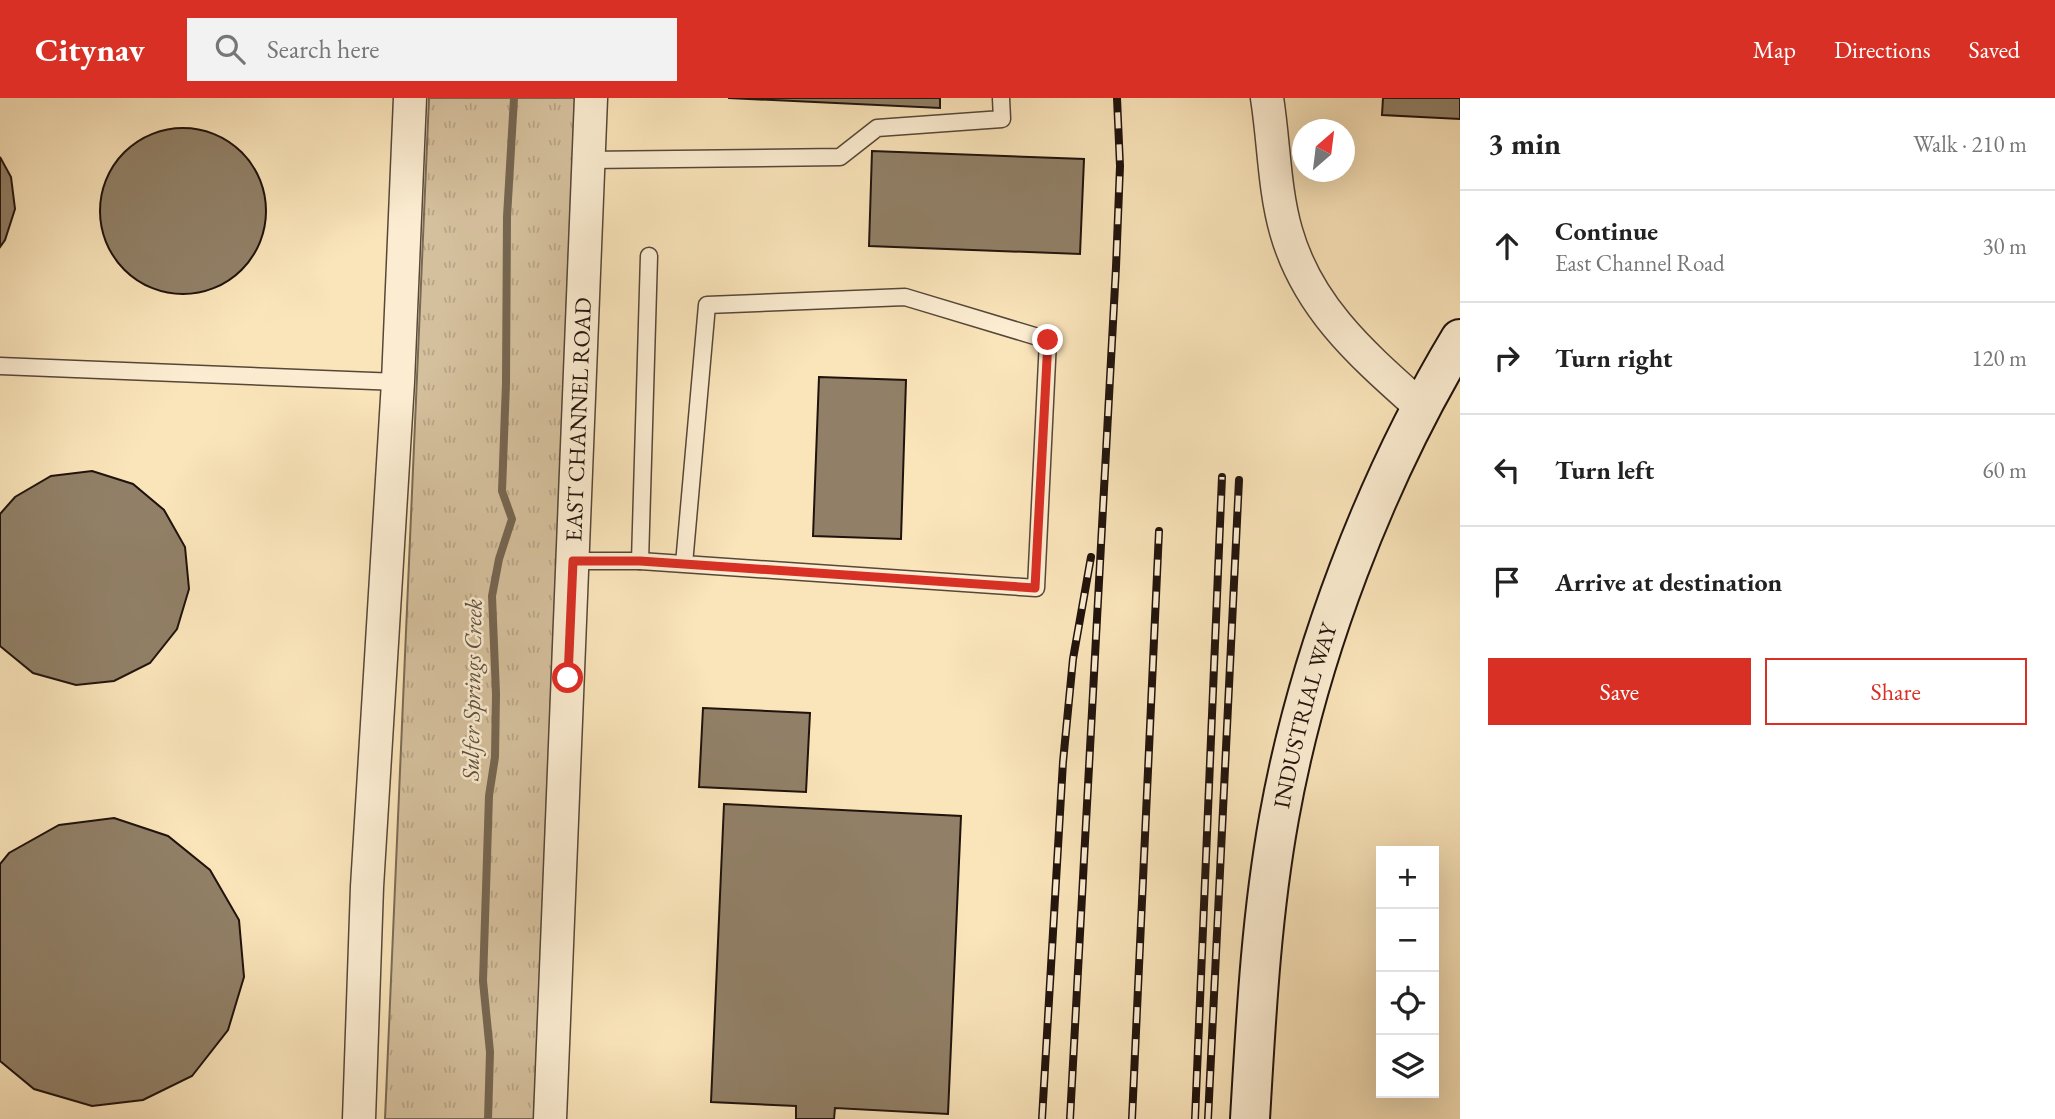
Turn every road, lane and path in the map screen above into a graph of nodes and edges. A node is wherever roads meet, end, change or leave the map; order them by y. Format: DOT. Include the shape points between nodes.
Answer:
graph roads {
  1 [pos="410,98"];
  2 [pos="591,98"];
  3 [pos="1001,98"];
  4 [pos="1267,98"];
  5 [pos="588,160"];
  6 [pos="649,256"];
  7 [pos="1460,339"];
  8 [pos="0,366"];
  9 [pos="398,382"];
  10 [pos="1422,408"];
  11 [pos="573,561"];
  12 [pos="640,561"];
  13 [pos="684,564"];
  14 [pos="359,1119"];
  15 [pos="550,1119"];
  16 [pos="1250,1119"];
  1 -- 9 [label="street"];
  2 -- 5 [label="street, EAST CHANNEL ROAD"];
  3 -- 5 [label="lane" via="1002,119 877,128 840,157"];
  4 -- 10 [label="street" via="1286,230 1298,265 1317,301 1346,337"];
  5 -- 11 [label="street, EAST CHANNEL ROAD"];
  6 -- 12 [label="lane"];
  7 -- 10 [label="street, INDUSTRIAL WAY"];
  8 -- 9 [label="lane"];
  9 -- 14 [label="street" via="367,887"];
  10 -- 16 [label="street, INDUSTRIAL WAY" via="1355,557 1311,684 1293,754 1267,896"];
  11 -- 12 [label="lane"];
  11 -- 15 [label="street, EAST CHANNEL ROAD"];
  12 -- 13 [label="lane"];
  13 -- 13 [label="lane" via="1035,588 1048,340 905,297 708,305"];
}
